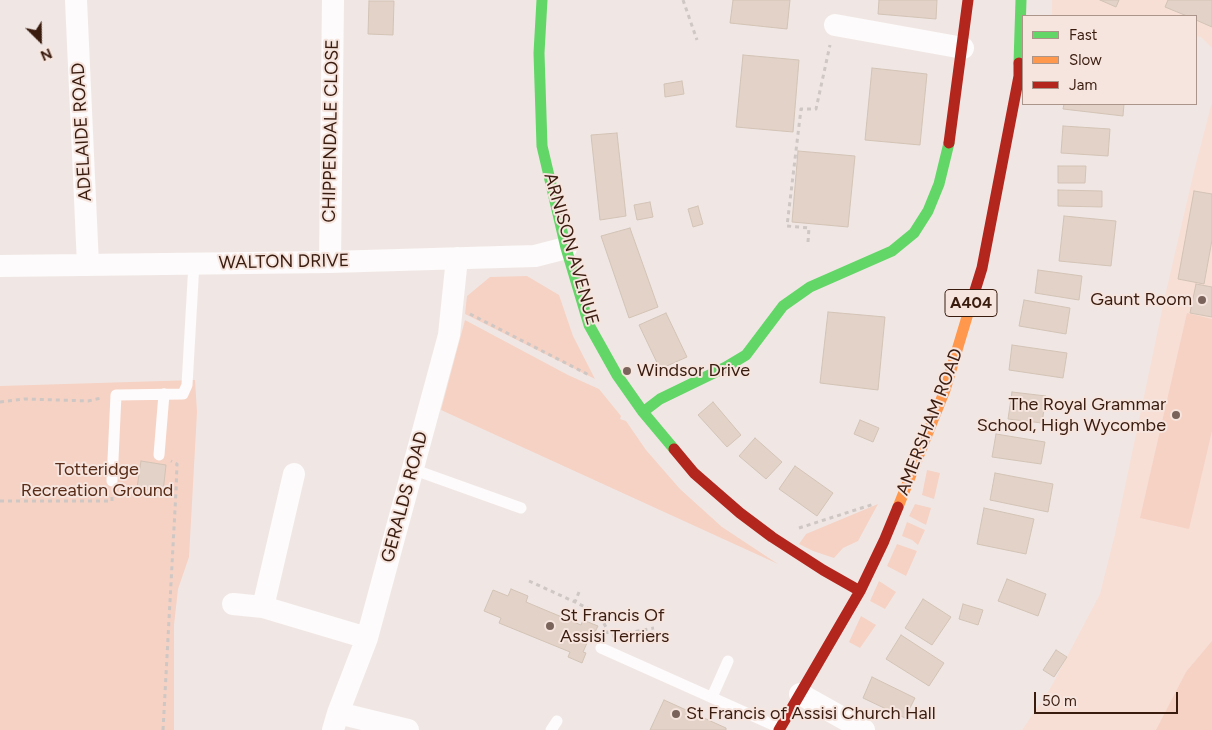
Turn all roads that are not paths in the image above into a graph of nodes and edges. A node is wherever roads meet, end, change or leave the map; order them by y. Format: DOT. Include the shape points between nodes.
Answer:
graph roads {
  1 [pos="76,0"];
  2 [pos="333,0"];
  3 [pos="542,0"];
  4 [pos="968,0"];
  5 [pos="1021,0"];
  6 [pos="835,25"];
  7 [pos="963,48"];
  8 [pos="566,248"];
  9 [pos="456,258"];
  10 [pos="330,262"];
  11 [pos="194,263"];
  12 [pos="88,264"];
  13 [pos="0,266"];
  14 [pos="164,394"];
  15 [pos="643,412"];
  16 [pos="159,455"];
  17 [pos="412,469"];
  18 [pos="294,474"];
  19 [pos="112,481"];
  20 [pos="521,508"];
  21 [pos="860,590"];
  22 [pos="233,604"];
  23 [pos="263,607"];
  24 [pos="367,638"];
  25 [pos="601,648"];
  26 [pos="728,661"];
  27 [pos="800,694"];
  28 [pos="712,697"];
  29 [pos="335,721"];
  30 [pos="779,729"];
  31 [pos="408,730"];
  32 [pos="864,730"];
  1 -- 12 [label="street, ADELAIDE ROAD"];
  2 -- 10 [label="street, CHIPPENDALE CLOSE"];
  3 -- 8 [label="street, ARNISON AVENUE" via="539,53 542,146"];
  4 -- 7 [label="street"];
  5 -- 21 [label="street, AMERSHAM ROAD / A404" via="1018,76 982,268 945,390 884,542"];
  6 -- 7 [label="street"];
  7 -- 15 [label="street" via="950,140 939,184 914,233 892,251 803,292 783,306 746,355 660,399"];
  8 -- 9 [label="street, WALTON DRIVE" via="535,256"];
  8 -- 15 [label="street, ARNISON AVENUE" via="589,325 617,375"];
  9 -- 10 [label="street, WALTON DRIVE"];
  9 -- 17 [label="street, GERALDS ROAD" via="449,335"];
  10 -- 11 [label="street, WALTON DRIVE"];
  11 -- 12 [label="street, WALTON DRIVE"];
  11 -- 14 [label="lane" via="187,385 183,394"];
  12 -- 13 [label="street, WALTON DRIVE"];
  14 -- 16 [label="lane"];
  14 -- 19 [label="lane" via="116,395"];
  15 -- 21 [label="street, ARNISON AVENUE" via="694,473 740,513 823,570"];
  17 -- 20 [label="lane"];
  17 -- 24 [label="street, GERALDS ROAD"];
  18 -- 23 [label="street"];
  21 -- 27 [label="street, AMERSHAM ROAD / A404"];
  22 -- 23 [label="street"];
  23 -- 24 [label="street"];
  24 -- 29 [label="street, GERALDS ROAD"];
  25 -- 28 [label="lane"];
  26 -- 28 [label="lane"];
  27 -- 30 [label="street, AMERSHAM ROAD / A404"];
  27 -- 32 [label="street"];
  28 -- 30 [label="lane"];
  29 -- 31 [label="street"];
}
